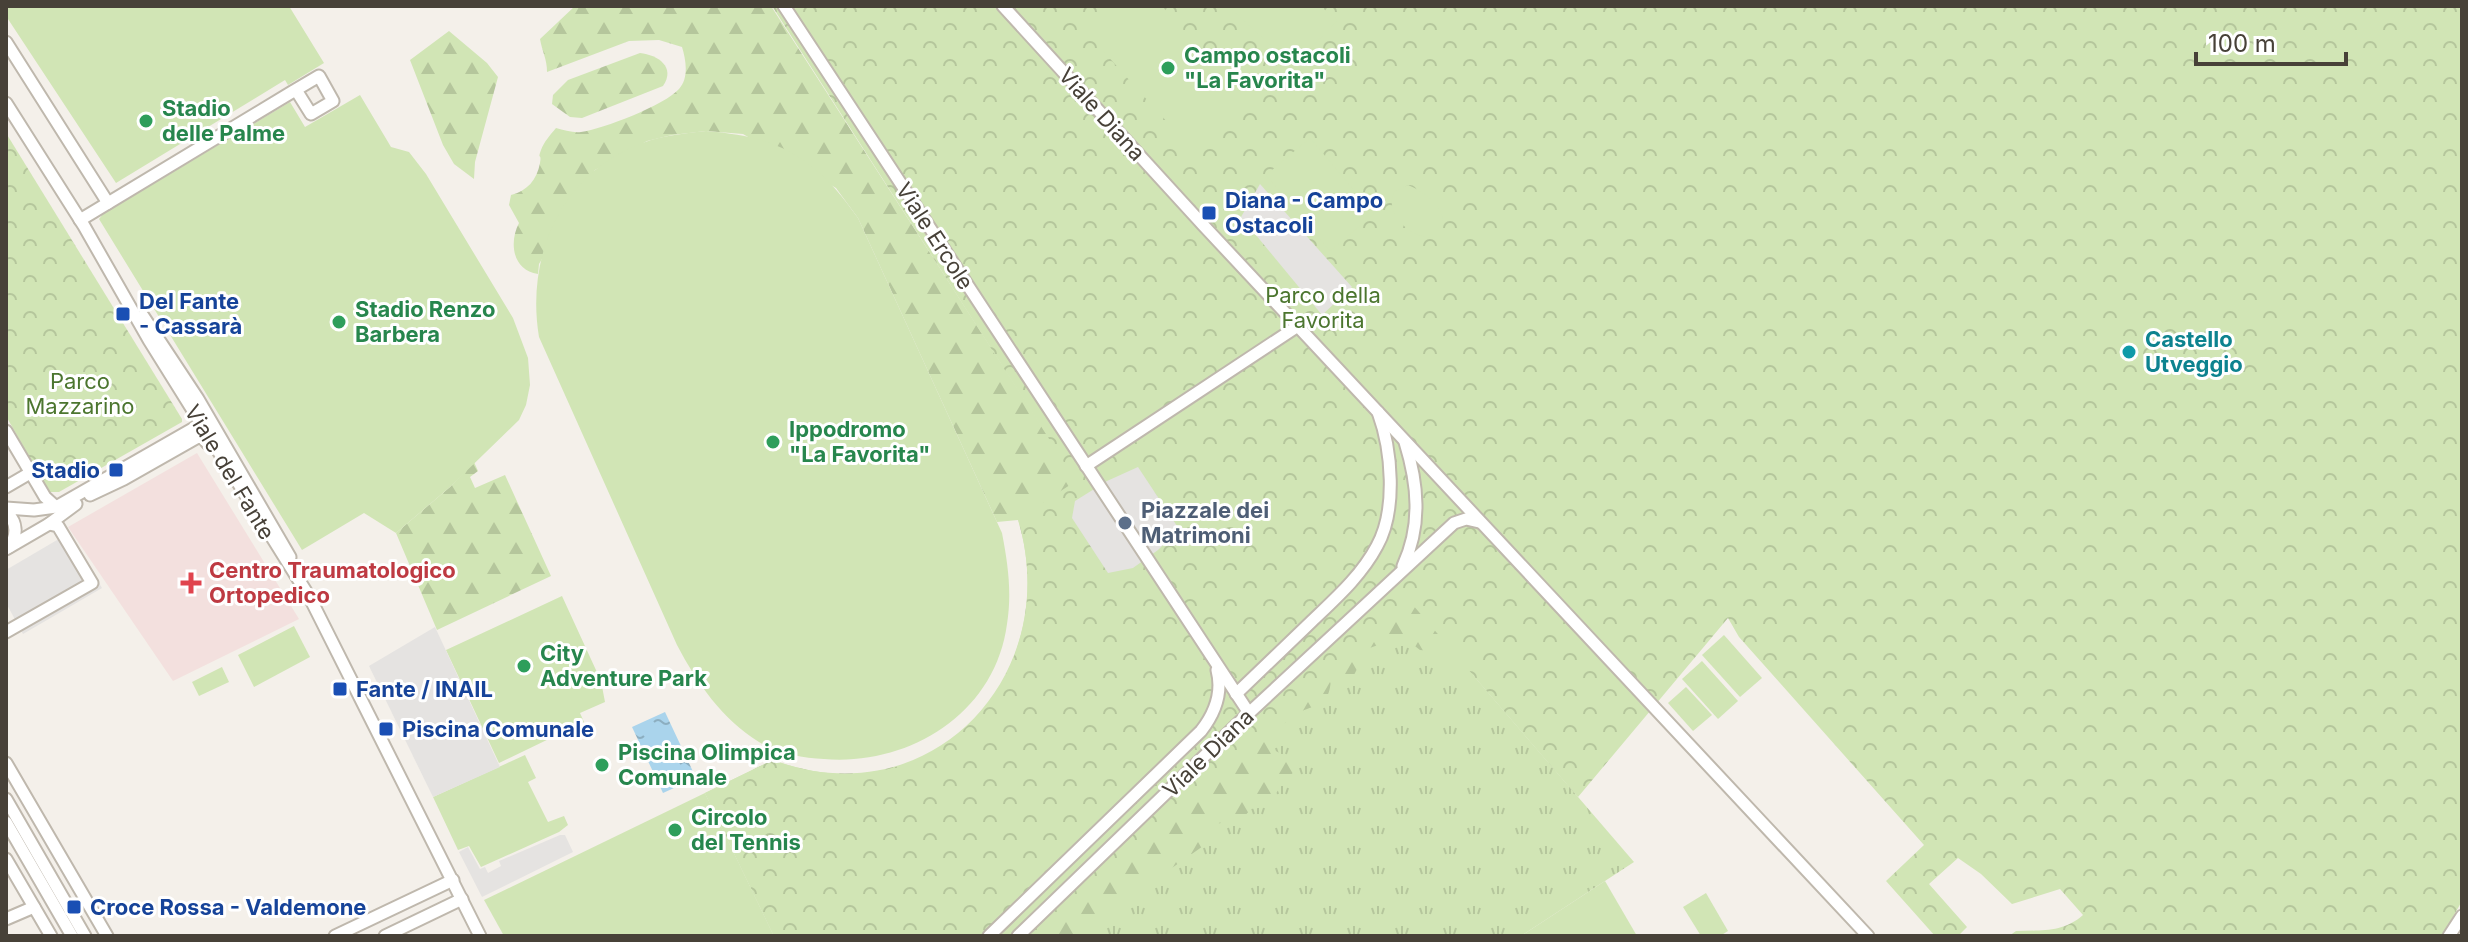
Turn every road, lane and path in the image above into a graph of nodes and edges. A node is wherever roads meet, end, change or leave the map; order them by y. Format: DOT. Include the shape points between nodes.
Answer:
graph roads {
  1 [pos="784,6"];
  2 [pos="1003,6"];
  3 [pos="6,42"];
  4 [pos="296,90"];
  5 [pos="6,103"];
  6 [pos="108,203"];
  7 [pos="82,223"];
  8 [pos="1298,326"];
  9 [pos="152,338"];
  10 [pos="1376,408"];
  11 [pos="200,427"];
  12 [pos="6,431"];
  13 [pos="1403,437"];
  14 [pos="1086,466"];
  15 [pos="30,473"];
  16 [pos="6,487"];
  17 [pos="90,495"];
  18 [pos="56,507"];
  19 [pos="6,510"];
  20 [pos="49,524"];
  21 [pos="1486,526"];
  22 [pos="278,543"];
  23 [pos="7,548"];
  24 [pos="1399,573"];
  25 [pos="6,632"];
  26 [pos="1214,662"];
  27 [pos="1236,694"];
  28 [pos="1249,713"];
  29 [pos="6,763"];
  30 [pos="6,799"];
  31 [pos="6,822"];
  32 [pos="6,859"];
  33 [pos="453,880"];
  34 [pos="462,899"];
  35 [pos="34,907"];
  36 [pos="2462,916"];
  37 [pos="6,919"];
  38 [pos="51,936"];
  39 [pos="72,936"];
  40 [pos="85,936"];
  41 [pos="107,936"];
  42 [pos="335,936"];
  43 [pos="385,936"];
  44 [pos="480,936"];
  45 [pos="989,936"];
  46 [pos="1018,936"];
  47 [pos="1868,936"];
  48 [pos="2449,936"];
  1 -- 14 [label="street, Viale Ercole"];
  2 -- 8 [label="street, Viale Diana"];
  3 -- 6 [label="street"];
  4 -- 6 [label="street"];
  5 -- 7 [label="street"];
  6 -- 7 [label="street"];
  7 -- 9 [label="street"];
  8 -- 10 [label="street, Viale Diana"];
  8 -- 14 [label="street"];
  9 -- 11 [label="street, Viale del Fante"];
  9 -- 22 [label="street" via="191,388"];
  10 -- 13 [label="street, Viale Diana"];
  10 -- 27 [label="street, Viale Diana" via="1389,494 1378,544 1344,590"];
  11 -- 17 [label="street"];
  11 -- 18 [label="street"];
  11 -- 22 [label="street, Viale del Fante"];
  12 -- 15 [label="street"];
  13 -- 21 [label="street, Viale Diana"];
  13 -- 24 [label="street, Viale Diana" via="1414,477 1416,516"];
  14 -- 26 [label="street, Viale Ercole"];
  15 -- 16 [label="street"];
  15 -- 18 [label="street"];
  17 -- 20 [label="street"];
  17 -- 22 [label="street" via="203,438 247,507"];
  18 -- 19 [label="street"];
  19 -- 23 [label="street" via="15,530"];
  20 -- 23 [label="street"];
  20 -- 25 [label="street" via="58,526 92,583"];
  21 -- 24 [label="street, Viale Diana" via="1473,519 1459,520"];
  21 -- 47 [label="street"];
  22 -- 33 [label="street, Viale del Fante"];
  24 -- 28 [label="street, Viale Diana"];
  26 -- 27 [label="street, Viale Ercole"];
  26 -- 45 [label="street, Viale Diana" via="1218,698 1201,731"];
  27 -- 28 [label="street, Viale Ercole"];
  28 -- 46 [label="street, Viale Diana"];
  29 -- 41 [label="street"];
  30 -- 40 [label="street"];
  31 -- 39 [label="street"];
  32 -- 35 [label="street"];
  33 -- 34 [label="street, Viale del Fante"];
  33 -- 42 [label="street"];
  34 -- 43 [label="street"];
  34 -- 44 [label="street, Viale del Fante"];
  35 -- 37 [label="street"];
  35 -- 38 [label="street"];
  36 -- 48 [label="street"];
}
